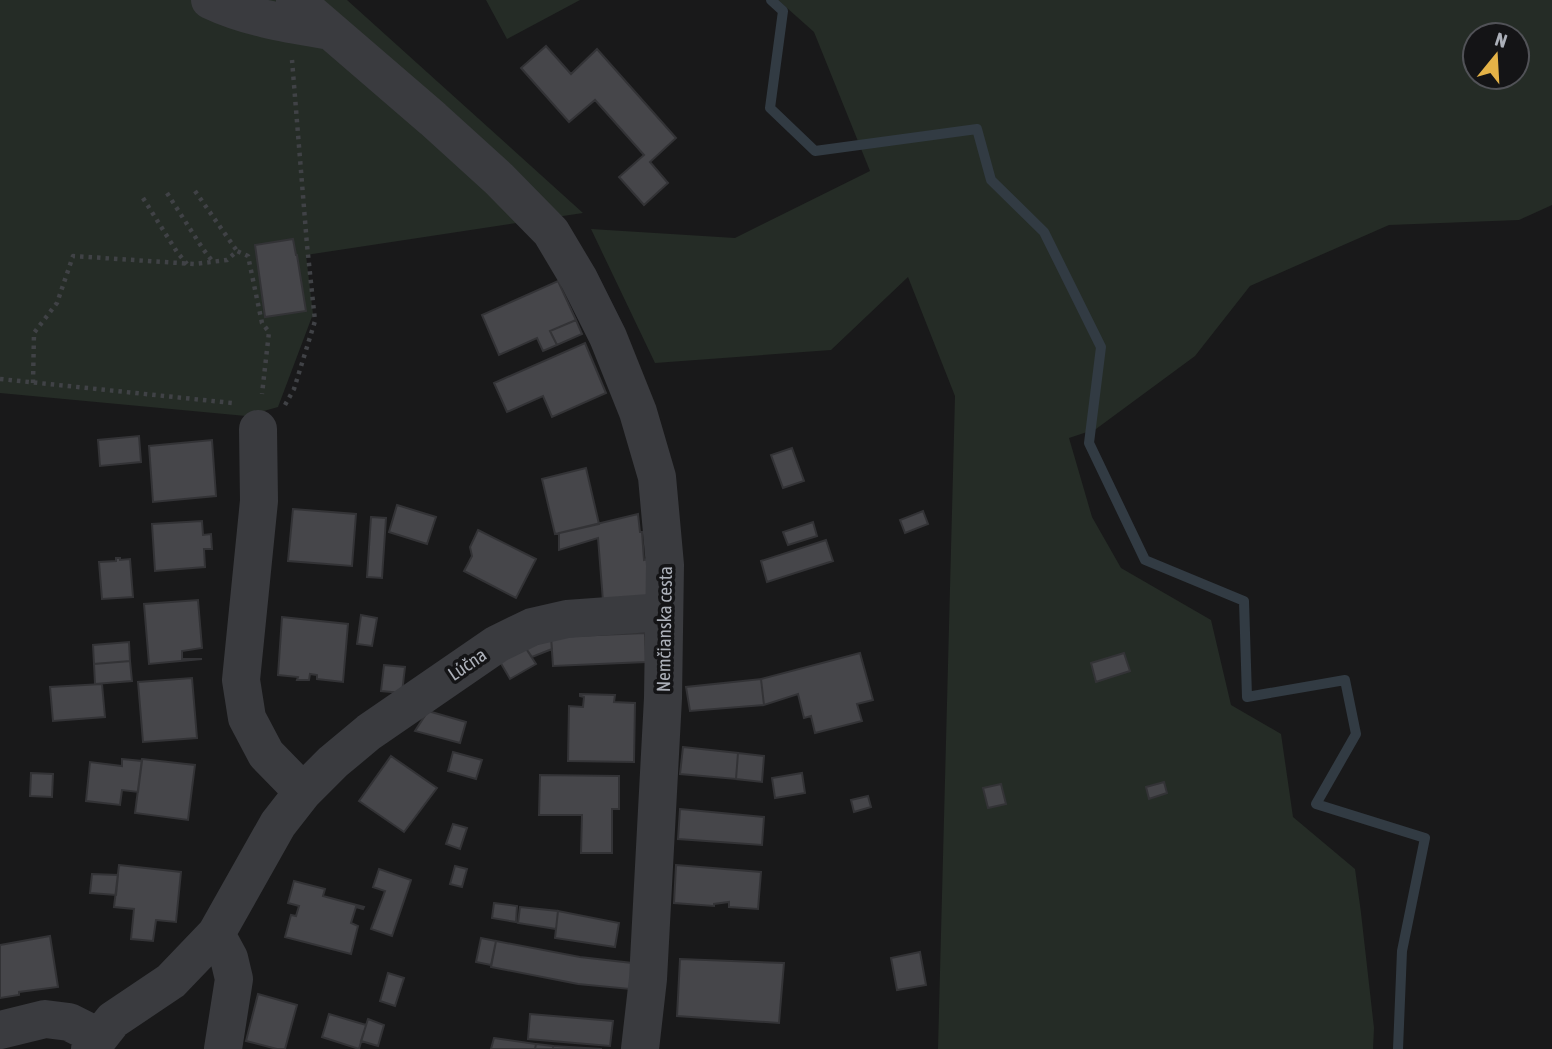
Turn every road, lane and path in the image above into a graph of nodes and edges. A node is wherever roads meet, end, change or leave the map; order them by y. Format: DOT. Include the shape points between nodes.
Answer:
graph roads {
  1 [pos="210,0"];
  2 [pos="292,12"];
  3 [pos="195,191"];
  4 [pos="167,193"];
  5 [pos="143,198"];
  6 [pos="237,251"];
  7 [pos="213,262"];
  8 [pos="187,264"];
  9 [pos="0,379"];
  10 [pos="33,383"];
  11 [pos="250,427"];
  12 [pos="664,612"];
  13 [pos="303,793"];
  14 [pos="216,934"];
  15 [pos="0,1030"];
  16 [pos="94,1043"];
  17 [pos="223,1049"];
  18 [pos="640,1049"];
  1 -- 2 [label="street" via="260,17"];
  2 -- 11 [label="path" via="315,321 294,389"];
  2 -- 12 [label="street, Nemčianska cesta" via="331,31 499,179 551,232 608,337 638,412 657,477 666,565"];
  3 -- 6 [label="path"];
  4 -- 7 [label="path"];
  5 -- 8 [label="path"];
  6 -- 7 [label="path" via="228,260"];
  6 -- 11 [label="path" via="248,256 262,323 269,332"];
  7 -- 8 [label="path"];
  8 -- 10 [label="path" via="73,256 57,303 34,333"];
  9 -- 10 [label="path"];
  10 -- 11 [label="path"];
  11 -- 13 [label="street" via="259,500 241,680 247,718 266,754"];
  12 -- 13 [label="street, Lúčna" via="567,619 532,627 497,644 369,732"];
  12 -- 18 [label="street, Nemčianska cesta" via="648,979"];
  13 -- 14 [label="street, Lúčna" via="278,824"];
  14 -- 16 [label="street, Lúčna" via="171,981 113,1020"];
  14 -- 17 [label="street" via="234,979"];
  15 -- 16 [label="street" via="45,1019 69,1022"];
}
